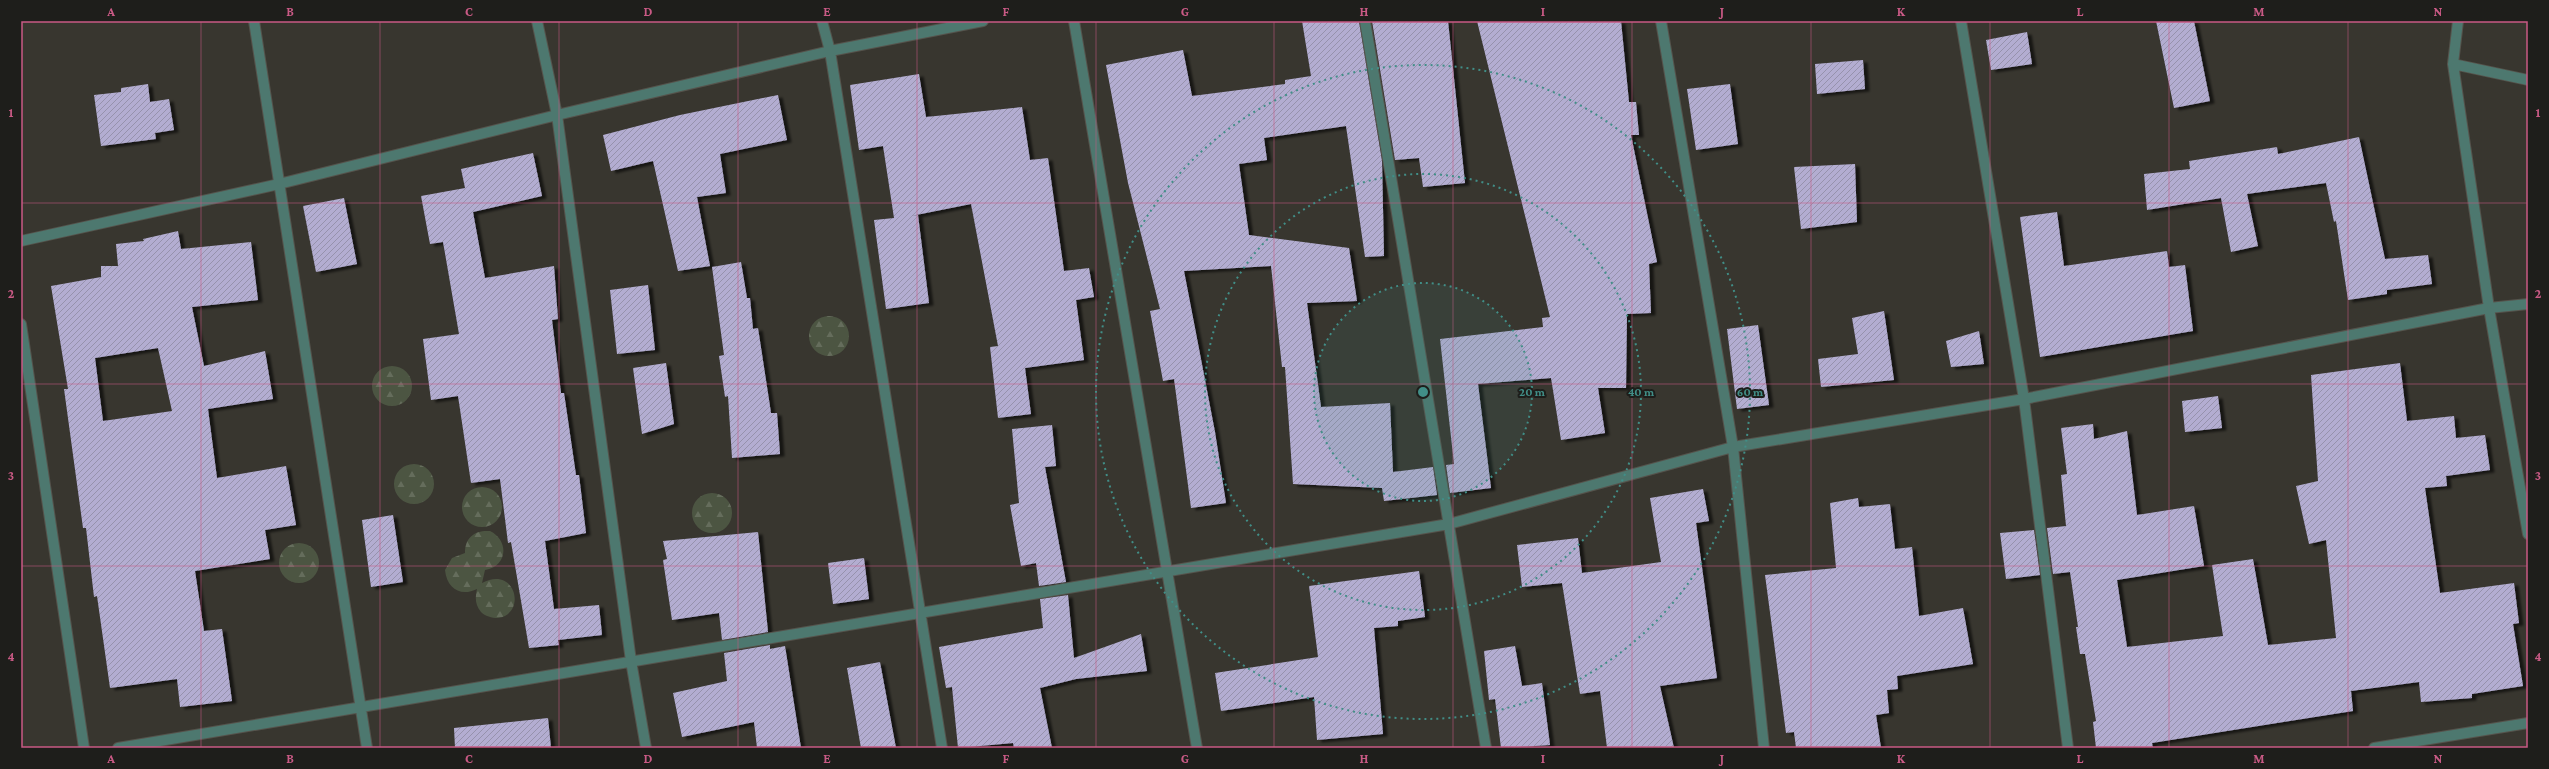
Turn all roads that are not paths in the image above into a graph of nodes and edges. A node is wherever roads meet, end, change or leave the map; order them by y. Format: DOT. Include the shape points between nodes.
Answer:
graph roads {
  1 [pos="254,21"];
  2 [pos="538,21"];
  3 [pos="822,21"];
  4 [pos="983,21"];
  5 [pos="1074,21"];
  6 [pos="1365,21"];
  7 [pos="1661,21"];
  8 [pos="1961,21"];
  9 [pos="2458,21"];
  10 [pos="830,51"];
  11 [pos="2453,64"];
  12 [pos="2528,80"];
  13 [pos="557,115"];
  14 [pos="279,184"];
  15 [pos="21,241"];
  16 [pos="2528,304"];
  17 [pos="2489,308"];
  18 [pos="21,324"];
  19 [pos="2024,399"];
  20 [pos="1733,447"];
  21 [pos="1449,524"];
  22 [pos="2528,534"];
  23 [pos="1167,571"];
  24 [pos="920,611"];
  25 [pos="631,661"];
  26 [pos="360,706"];
  27 [pos="2528,723"];
  28 [pos="84,748"];
  29 [pos="118,748"];
  30 [pos="367,748"];
  31 [pos="646,748"];
  32 [pos="942,748"];
  33 [pos="1197,748"];
  34 [pos="1486,748"];
  35 [pos="1764,748"];
  36 [pos="2068,748"];
  37 [pos="2374,748"];
  1 -- 14 [label="street"];
  2 -- 13 [label="street"];
  3 -- 10 [label="street"];
  4 -- 10 [label="street"];
  5 -- 23 [label="street"];
  6 -- 21 [label="street"];
  7 -- 20 [label="street"];
  8 -- 19 [label="street"];
  9 -- 11 [label="street"];
  10 -- 13 [label="street"];
  10 -- 24 [label="street"];
  11 -- 12 [label="street"];
  11 -- 17 [label="street"];
  13 -- 14 [label="street"];
  13 -- 25 [label="street"];
  14 -- 15 [label="street"];
  14 -- 26 [label="street"];
  16 -- 17 [label="street"];
  17 -- 19 [label="street"];
  17 -- 22 [label="street"];
  18 -- 28 [label="street"];
  19 -- 20 [label="street"];
  19 -- 36 [label="street"];
  20 -- 21 [label="street"];
  20 -- 35 [label="street"];
  21 -- 23 [label="street"];
  21 -- 34 [label="street"];
  23 -- 24 [label="street"];
  23 -- 33 [label="street"];
  24 -- 25 [label="street"];
  24 -- 32 [label="street"];
  25 -- 26 [label="street"];
  25 -- 31 [label="street"];
  26 -- 29 [label="street"];
  26 -- 30 [label="street"];
  27 -- 37 [label="street"];
}
